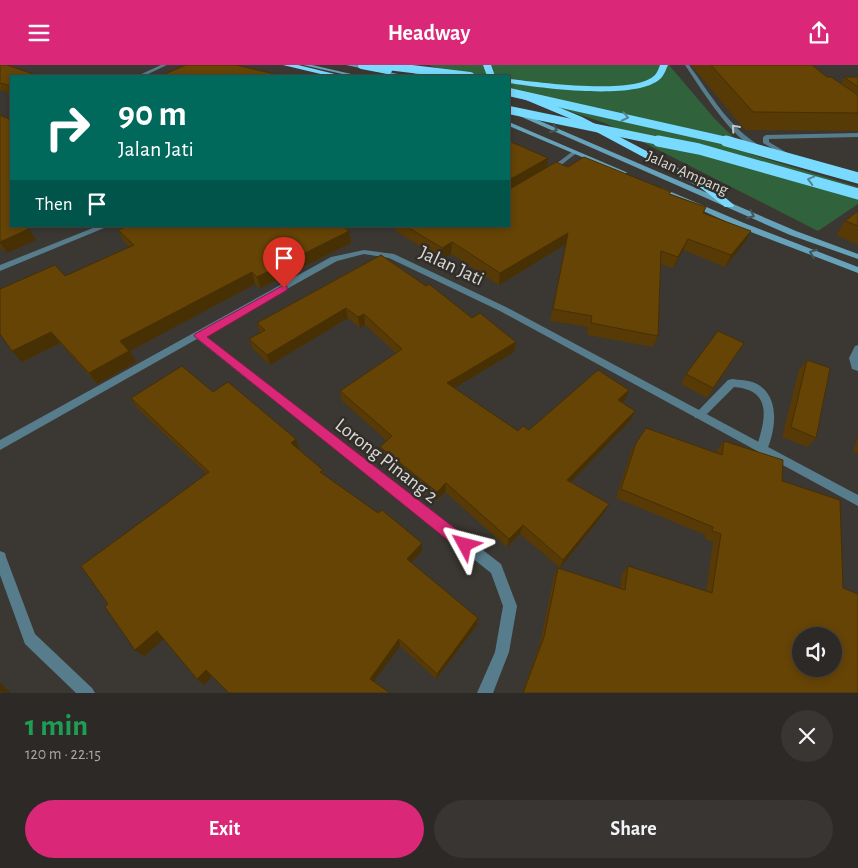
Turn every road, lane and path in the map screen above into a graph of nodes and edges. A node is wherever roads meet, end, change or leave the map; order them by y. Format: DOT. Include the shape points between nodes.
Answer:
graph roads {
  1 [pos="165,65"];
  2 [pos="287,65"];
  3 [pos="305,65"];
  4 [pos="348,65"];
  5 [pos="362,65"];
  6 [pos="379,65"];
  7 [pos="408,65"];
  8 [pos="664,65"];
  9 [pos="687,65"];
  10 [pos="142,75"];
  11 [pos="334,75"];
  12 [pos="352,75"];
  13 [pos="399,75"];
  14 [pos="417,75"];
  15 [pos="421,75"];
  16 [pos="462,75"];
  17 [pos="510,81"];
  18 [pos="510,91"];
  19 [pos="510,91"];
  20 [pos="510,110"];
  21 [pos="510,110"];
  22 [pos="510,124"];
  23 [pos="858,135"];
  24 [pos="575,152"];
  25 [pos="797,161"];
  26 [pos="630,176"];
  27 [pos="542,177"];
  28 [pos="858,178"];
  29 [pos="858,182"];
  30 [pos="656,188"];
  31 [pos="858,194"];
  32 [pos="729,205"];
  33 [pos="102,227"];
  34 [pos="858,257"];
  35 [pos="0,268"];
  36 [pos="858,271"];
  37 [pos="199,336"];
  38 [pos="858,348"];
  39 [pos="858,367"];
  40 [pos="699,415"];
  41 [pos="0,445"];
  42 [pos="762,449"];
  43 [pos="858,501"];
  44 [pos="0,557"];
  45 [pos="87,693"];
  46 [pos="485,693"];
  1 -- 10 [label="street"];
  2 -- 11 [label="highway"];
  3 -- 12 [label="main road"];
  4 -- 13 [label="main road"];
  5 -- 14 [label="highway, bridge"];
  6 -- 16 [label="highway, bridge"];
  7 -- 15 [label="street"];
  8 -- 17 [label="highway" via="659,75 649,81 612,89 563,88"];
  25 -- 9 [label="street, one-way" via="752,144 741,136"];
  18 -- 28 [label="highway, one-way, bridge" via="709,136"];
  19 -- 32 [label="highway" via="578,119 705,186"];
  20 -- 32 [label="main road, Jalan Ampang, one-way"];
  31 -- 21 [label="highway, one-way, bridge" via="699,149"];
  22 -- 24 [label="main road, Jalan Ampang"];
  23 -- 25 [label="street" via="766,137 766,143 772,148"];
  24 -- 26 [label="main road, Jalan Ampang"];
  24 -- 27 [label="street"];
  25 -- 29 [label="street"];
  36 -- 30 [label="main road, Jalan Ampang, one-way"];
  32 -- 34 [label="main road, Jalan Ampang, one-way"];
  33 -- 35 [label="street"];
  37 -- 40 [label="street, Jalan Jati" via="334,259 364,252 391,256 503,309"];
  37 -- 41 [label="street, Jalan Jati"];
  37 -- 46 [label="street, Lorong Pinang 2" via="496,569 510,606 502,652"];
  38 -- 39 [label="street" via="854,358"];
  40 -- 42 [label="street, Jalan Jati"];
  40 -- 42 [label="street" via="732,383 750,385 761,392 770,409"];
  42 -- 43 [label="street, Jalan Jati"];
  44 -- 45 [label="street" via="30,639"];
}
